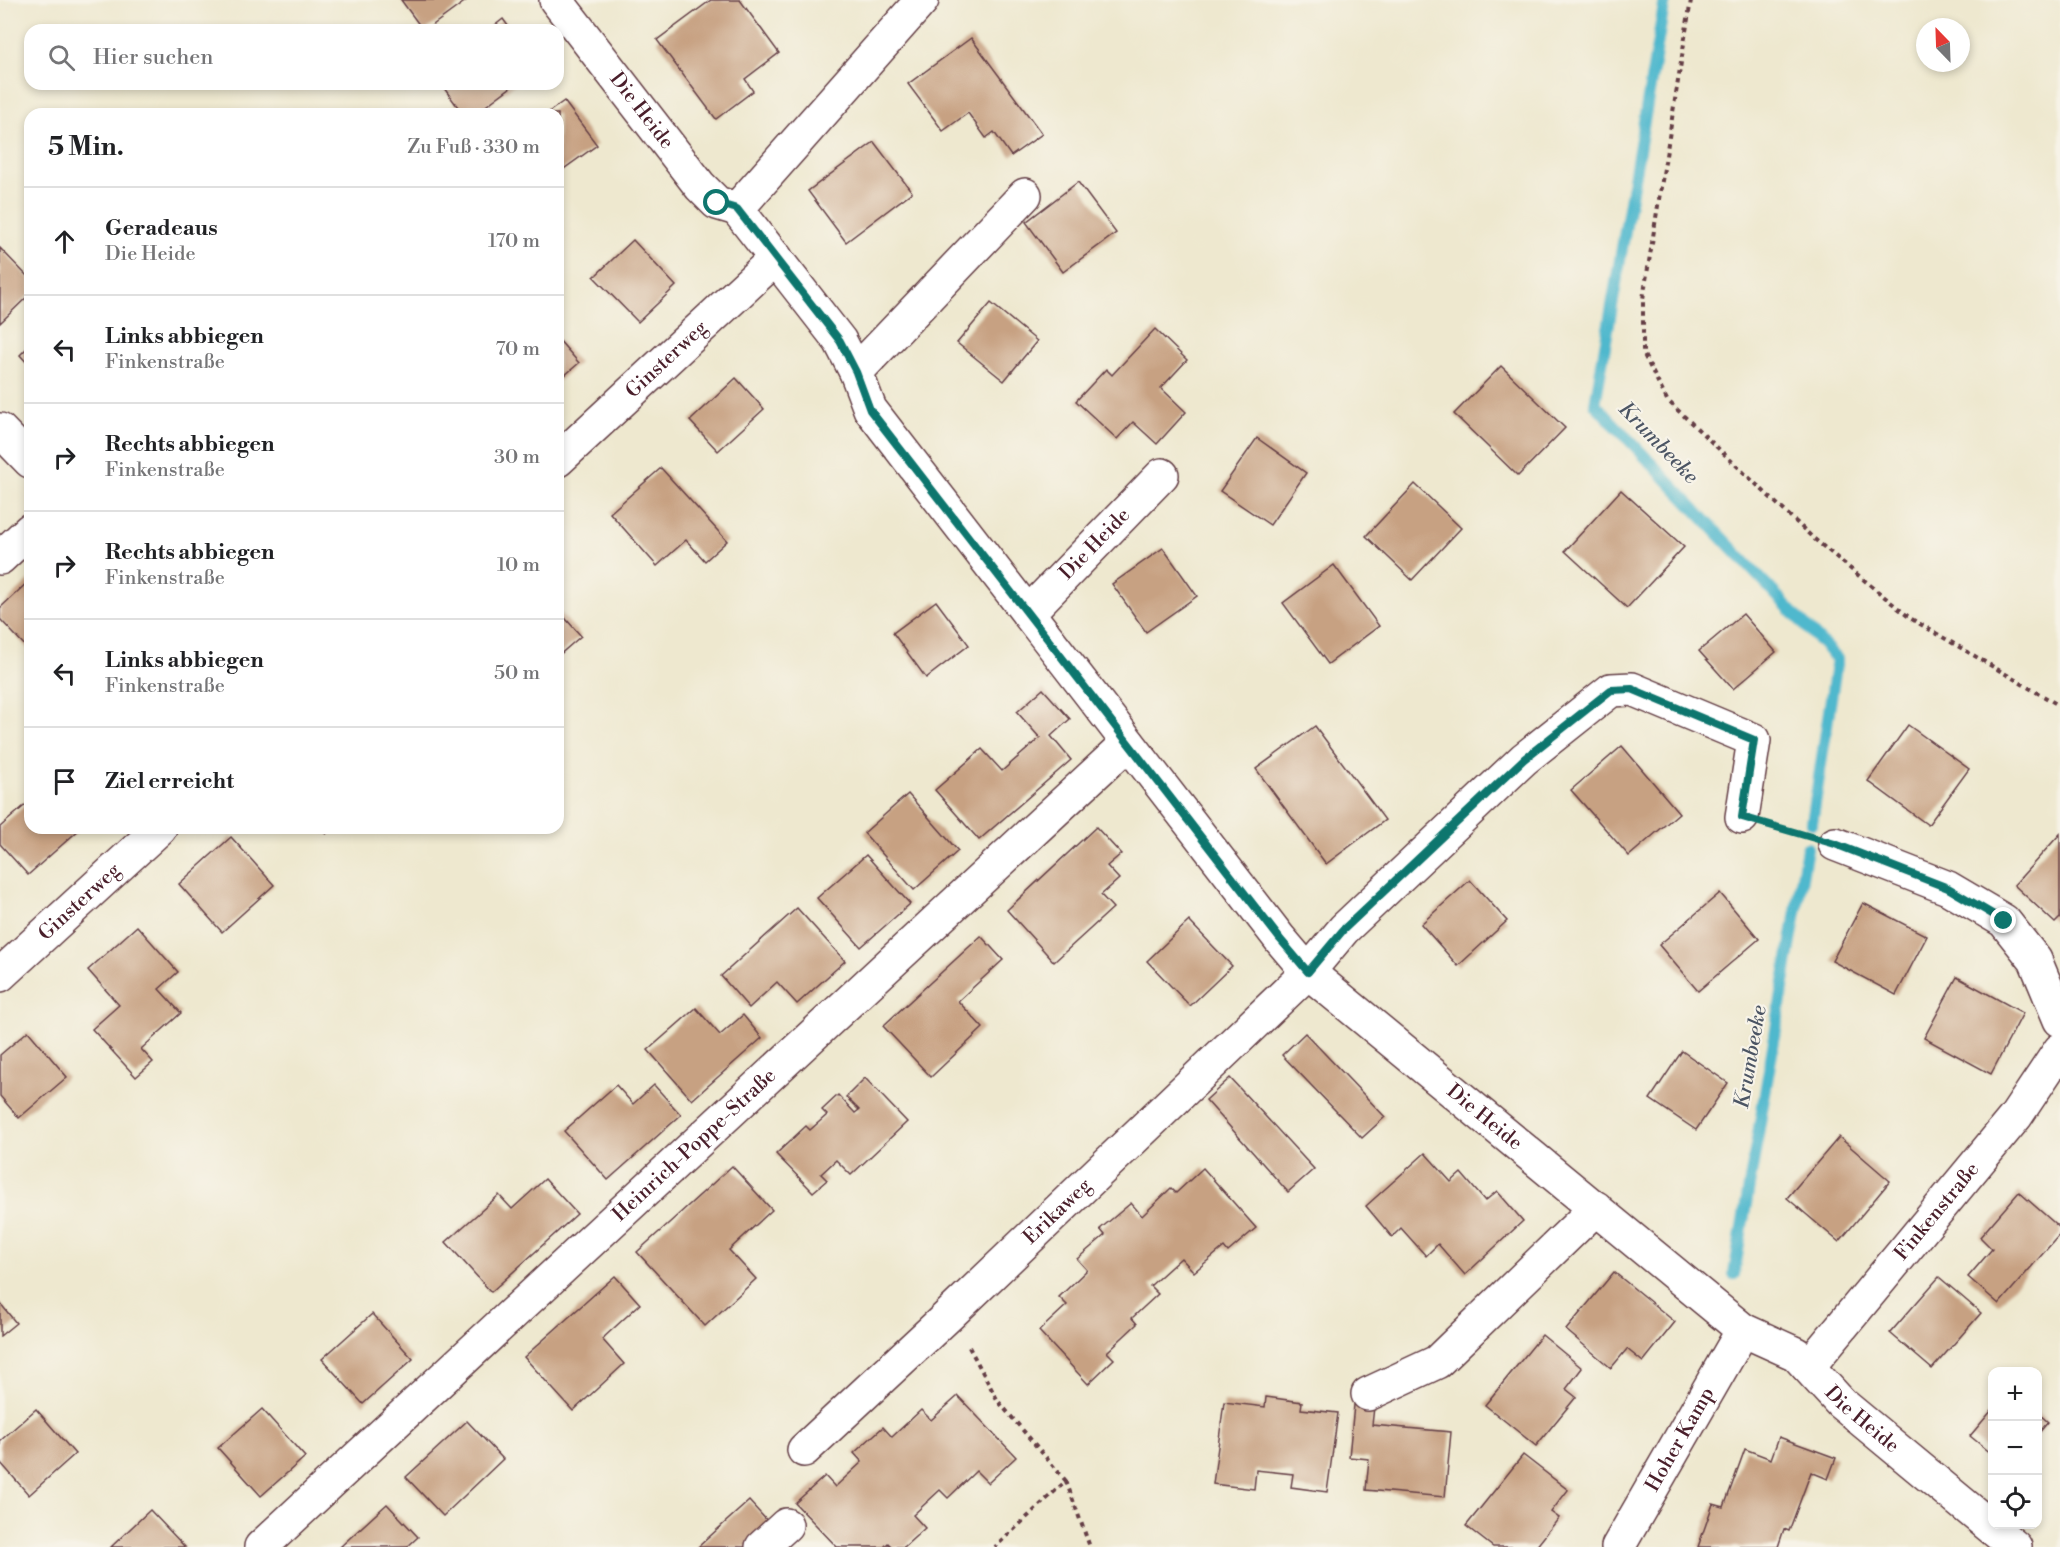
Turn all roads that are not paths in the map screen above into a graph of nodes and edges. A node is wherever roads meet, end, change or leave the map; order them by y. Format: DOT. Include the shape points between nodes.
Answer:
graph roads {
  1 [pos="556,0"];
  2 [pos="922,0"];
  3 [pos="1025,195"];
  4 [pos="737,209"];
  5 [pos="776,258"];
  6 [pos="856,372"];
  7 [pos="0,430"];
  8 [pos="564,454"];
  9 [pos="24,455"];
  10 [pos="1162,475"];
  11 [pos="24,536"];
  12 [pos="0,558"];
  13 [pos="1028,613"];
  14 [pos="1128,743"];
  15 [pos="1742,817"];
  16 [pos="153,834"];
  17 [pos="1835,844"];
  18 [pos="1308,972"];
  19 [pos="0,975"];
  20 [pos="2060,1020"];
  21 [pos="2060,1050"];
  22 [pos="2049,1092"];
  23 [pos="1596,1208"];
  24 [pos="1743,1330"];
  25 [pos="1808,1367"];
  26 [pos="1368,1394"];
  27 [pos="804,1450"];
  28 [pos="786,1525"];
  29 [pos="261,1547"];
  30 [pos="762,1547"];
  31 [pos="1618,1547"];
  32 [pos="2015,1547"];
  1 -- 4 [label="street, Die Heide" via="700,186 717,203"];
  2 -- 4 [label="street"];
  3 -- 6 [label="street"];
  4 -- 5 [label="street, Die Heide"];
  5 -- 6 [label="street, Die Heide" via="840,341"];
  5 -- 8 [label="street, Ginsterweg"];
  6 -- 13 [label="street, Die Heide" via="870,410"];
  7 -- 9 [label="street"];
  10 -- 13 [label="street, Die Heide"];
  11 -- 12 [label="street"];
  13 -- 14 [label="street, Die Heide"];
  14 -- 18 [label="street, Die Heide"];
  14 -- 29 [label="street, Heinrich-Poppe-Straße"];
  15 -- 18 [label="street" via="1754,740 1632,689 1611,690 1524,759 1344,929"];
  16 -- 19 [label="street, Ginsterweg"];
  17 -- 20 [label="street" via="1948,888 2004,921 2035,960"];
  18 -- 23 [label="street, Die Heide"];
  18 -- 27 [label="street, Erikaweg"];
  21 -- 22 [label="street, Finkenstraße"];
  22 -- 25 [label="street, Finkenstraße" via="2016,1116"];
  23 -- 24 [label="street, Die Heide"];
  23 -- 26 [label="street" via="1437,1362"];
  24 -- 25 [label="street, Die Heide" via="1796,1354"];
  24 -- 31 [label="street, Hoher Kamp"];
  25 -- 32 [label="street, Die Heide" via="1841,1403"];
  28 -- 30 [label="street"];
}
